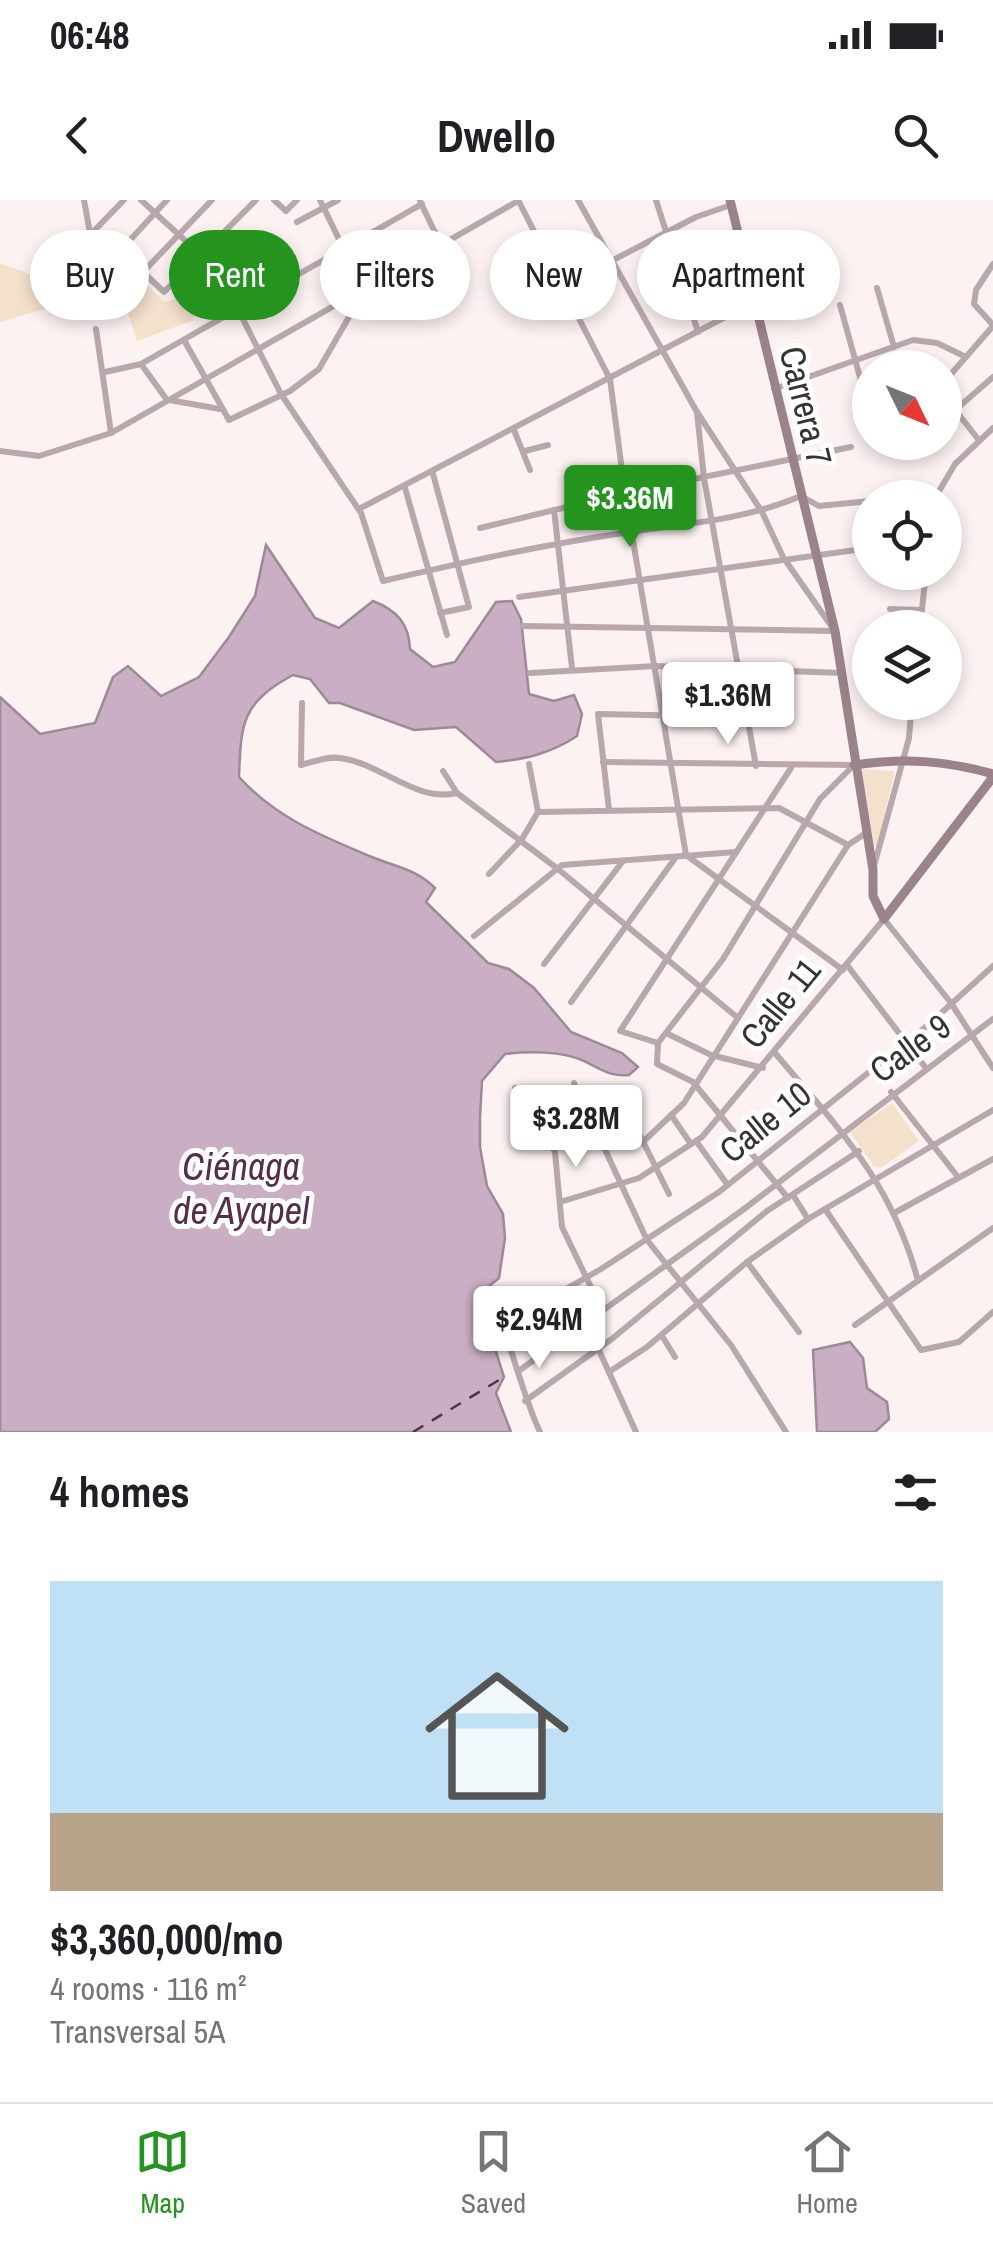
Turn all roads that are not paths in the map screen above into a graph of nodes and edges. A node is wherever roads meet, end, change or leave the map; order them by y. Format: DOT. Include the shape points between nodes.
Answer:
graph roads {
  1 [pos="84,200"];
  2 [pos="124,200"];
  3 [pos="141,200"];
  4 [pos="167,200"];
  5 [pos="212,200"];
  6 [pos="256,200"];
  7 [pos="274,200"];
  8 [pos="297,200"];
  9 [pos="338,200"];
  10 [pos="518,200"];
  11 [pos="578,200"];
  12 [pos="656,200"];
  13 [pos="421,202"];
  14 [pos="730,203"];
  15 [pos="321,204"];
  16 [pos="155,213"];
  17 [pos="297,222"];
  18 [pos="139,230"];
  19 [pos="174,230"];
  20 [pos="185,230"];
  21 [pos="227,230"];
  22 [pos="333,230"];
  23 [pos="375,230"];
  24 [pos="434,230"];
  25 [pos="464,230"];
  26 [pos="535,230"];
  27 [pos="594,230"];
  28 [pos="664,230"];
  29 [pos="669,230"];
  30 [pos="736,230"];
  31 [pos="169,246"];
  32 [pos="993,264"];
  33 [pos="617,272"];
  34 [pos="986,275"];
  35 [pos="993,283"];
  36 [pos="169,287"];
  37 [pos="877,288"];
  38 [pos="840,305"];
  39 [pos="320,314"];
  40 [pos="218,320"];
  41 [pos="245,320"];
  42 [pos="347,320"];
  43 [pos="582,320"];
  44 [pos="694,320"];
  45 [pos="720,320"];
  46 [pos="756,320"];
  47 [pos="993,325"];
  48 [pos="96,329"];
  49 [pos="698,332"];
  50 [pos="184,340"];
  51 [pos="894,347"];
  52 [pos="259,348"];
  53 [pos="853,350"];
  54 [pos="883,350"];
  55 [pos="662,352"];
  56 [pos="966,357"];
  57 [pos="852,359"];
  58 [pos="962,362"];
  59 [pos="142,364"];
  60 [pos="105,372"];
  61 [pos="993,378"];
  62 [pos="610,379"];
  63 [pos="204,381"];
  64 [pos="773,389"];
  65 [pos="281,394"];
  66 [pos="167,400"];
  67 [pos="962,404"];
  68 [pos="221,410"];
  69 [pos="697,412"];
  70 [pos="962,419"];
  71 [pos="993,428"];
  72 [pos="514,430"];
  73 [pos="111,433"];
  74 [pos="978,439"];
  75 [pos="548,445"];
  76 [pos="851,447"];
  77 [pos="525,451"];
  78 [pos="0,452"];
  79 [pos="792,460"];
  80 [pos="530,470"];
  81 [pos="734,472"];
  82 [pos="433,474"];
  83 [pos="704,478"];
  84 [pos="948,480"];
  85 [pos="405,488"];
  86 [pos="625,492"];
  87 [pos="800,496"];
  88 [pos="852,503"];
  89 [pos="359,510"];
  90 [pos="554,510"];
  91 [pos="762,512"];
  92 [pos="714,523"];
  93 [pos="480,528"];
  94 [pos="631,532"];
  95 [pos="558,543"];
  96 [pos="852,550"];
  97 [pos="818,555"];
  98 [pos="783,557"];
  99 [pos="457,563"];
  100 [pos="722,568"];
  101 [pos="431,570"];
  102 [pos="640,578"];
  103 [pos="565,589"];
  104 [pos="924,590"];
  105 [pos="519,597"];
  106 [pos="890,609"];
  107 [pos="922,610"];
  108 [pos="440,613"];
  109 [pos="523,626"];
  110 [pos="570,626"];
  111 [pos="649,627"];
  112 [pos="732,629"];
  113 [pos="835,631"];
  114 [pos="447,635"];
  115 [pos="656,666"];
  116 [pos="572,668"];
  117 [pos="742,672"];
  118 [pos="530,673"];
  119 [pos="842,673"];
  120 [pos="302,703"];
  121 [pos="746,717"];
  122 [pos="664,718"];
  123 [pos="909,720"];
  124 [pos="904,758"];
  125 [pos="603,762"];
  126 [pos="672,763"];
  127 [pos="529,764"];
  128 [pos="854,765"];
  129 [pos="756,766"];
  130 [pos="791,768"];
  131 [pos="443,771"];
  132 [pos="993,775"];
  133 [pos="458,793"];
  134 [pos="677,808"];
  135 [pos="766,808"];
  136 [pos="609,810"];
  137 [pos="538,812"];
  138 [pos="805,825"];
  139 [pos="866,833"];
  140 [pos="522,839"];
  141 [pos="848,846"];
  142 [pos="738,852"];
  143 [pos="686,855"];
  144 [pos="676,856"];
  145 [pos="624,860"];
  146 [pos="558,868"];
  147 [pos="873,870"];
  148 [pos="489,874"];
  149 [pos="718,880"];
  150 [pos="594,900"];
  151 [pos="754,910"];
  152 [pos="884,919"];
  153 [pos="627,928"];
  154 [pos="474,936"];
  155 [pos="791,937"];
  156 [pos="667,957"];
  157 [pos="544,964"];
  158 [pos="993,966"];
  159 [pos="845,968"];
  160 [pos="702,986"];
  161 [pos="571,1002"];
  162 [pos="950,1003"];
  163 [pos="738,1018"];
  164 [pos="993,1019"];
  165 [pos="668,1034"];
  166 [pos="970,1034"];
  167 [pos="905,1040"];
  168 [pos="658,1043"];
  169 [pos="774,1053"];
  170 [pos="711,1055"];
  171 [pos="925,1067"];
  172 [pos="763,1068"];
  173 [pos="993,1068"];
  174 [pos="574,1082"];
  175 [pos="694,1082"];
  176 [pos="514,1088"];
  177 [pos="892,1092"];
  178 [pos="625,1105"];
  179 [pos="821,1109"];
  180 [pos="993,1110"];
  181 [pos="671,1116"];
  182 [pos="720,1119"];
  183 [pos="840,1132"];
  184 [pos="646,1140"];
  185 [pos="694,1142"];
  186 [pos="934,1142"];
  187 [pos="859,1151"];
  188 [pos="993,1159"];
  189 [pos="755,1163"];
  190 [pos="657,1167"];
  191 [pos="958,1177"];
  192 [pos="875,1178"];
  193 [pos="620,1184"];
  194 [pos="775,1184"];
  195 [pos="728,1185"];
  196 [pos="669,1194"];
  197 [pos="790,1196"];
  198 [pos="560,1202"];
  199 [pos="825,1209"];
  200 [pos="896,1212"];
  201 [pos="808,1219"];
  202 [pos="993,1228"];
  203 [pos="709,1234"];
  204 [pos="648,1240"];
  205 [pos="720,1248"];
  206 [pos="747,1262"];
  207 [pos="665,1265"];
  208 [pos="585,1278"];
  209 [pos="918,1281"];
  210 [pos="679,1283"];
  211 [pos="889,1302"];
  212 [pos="700,1306"];
  213 [pos="602,1310"];
  214 [pos="993,1312"];
  215 [pos="855,1325"];
  216 [pos="799,1332"];
  217 [pos="662,1336"];
  218 [pos="598,1348"];
  219 [pos="675,1357"];
  220 [pos="520,1370"];
  221 [pos="609,1372"];
  222 [pos="526,1401"];
  223 [pos="540,1432"];
  224 [pos="636,1432"];
  225 [pos="786,1432"];
  1 -- 2 [label="street" via="90,235"];
  3 -- 16 [label="street"];
  4 -- 16 [label="street"];
  5 -- 20 [label="street"];
  6 -- 21 [label="street"];
  7 -- 8 [label="street" via="286,210"];
  9 -- 15 [label="street"];
  10 -- 25 [label="street"];
  10 -- 26 [label="street"];
  11 -- 27 [label="street"];
  12 -- 28 [label="street"];
  13 -- 23 [label="street"];
  13 -- 24 [label="street"];
  14 -- 29 [label="street"];
  14 -- 30 [label="main road, Carrera 7"];
  15 -- 17 [label="street"];
  15 -- 22 [label="street"];
  16 -- 18 [label="street"];
  16 -- 19 [label="street"];
  31 -- 36 [label="street" via="143,272 164,292"];
  32 -- 34 [label="street"];
  33 -- 55 [label="street"];
  34 -- 35 [label="street"];
  34 -- 47 [label="street" via="974,304"];
  37 -- 51 [label="street"];
  38 -- 53 [label="street"];
  39 -- 52 [label="street"];
  40 -- 50 [label="street"];
  41 -- 52 [label="street"];
  42 -- 65 [label="street" via="319,369"];
  43 -- 62 [label="street"];
  44 -- 49 [label="street"];
  45 -- 49 [label="street"];
  46 -- 64 [label="main road, Carrera 7"];
  47 -- 56 [label="street"];
  48 -- 60 [label="street"];
  49 -- 55 [label="street"];
  50 -- 59 [label="street"];
  50 -- 63 [label="street"];
  51 -- 54 [label="street"];
  51 -- 56 [label="street" via="913,340 937,343"];
  52 -- 63 [label="street"];
  52 -- 65 [label="street"];
  55 -- 62 [label="street"];
  55 -- 69 [label="street"];
  56 -- 58 [label="street"];
  57 -- 64 [label="street"];
  59 -- 60 [label="street"];
  59 -- 66 [label="street"];
  60 -- 73 [label="street"];
  61 -- 67 [label="street"];
  62 -- 72 [label="street"];
  62 -- 86 [label="street"];
  63 -- 66 [label="street"];
  63 -- 68 [label="street"];
  64 -- 79 [label="main road, Carrera 7"];
  65 -- 68 [label="street" via="228,420"];
  65 -- 89 [label="street"];
  66 -- 68 [label="street"];
  66 -- 73 [label="street"];
  69 -- 81 [label="street"];
  69 -- 83 [label="street"];
  70 -- 74 [label="street"];
  71 -- 74 [label="street"];
  72 -- 77 [label="street"];
  72 -- 82 [label="street"];
  73 -- 78 [label="street" via="39,456"];
  74 -- 84 [label="street"];
  75 -- 77 [label="street"];
  76 -- 79 [label="street"];
  77 -- 80 [label="street"];
  79 -- 81 [label="street"];
  79 -- 87 [label="main road, Carrera 7"];
  81 -- 83 [label="street"];
  81 -- 91 [label="street"];
  82 -- 85 [label="street"];
  82 -- 99 [label="street"];
  83 -- 86 [label="street"];
  83 -- 92 [label="street"];
  85 -- 89 [label="street"];
  85 -- 101 [label="street"];
  86 -- 90 [label="street"];
  86 -- 94 [label="street"];
  87 -- 88 [label="street" via="819,506"];
  87 -- 91 [label="street"];
  87 -- 97 [label="main road, Carrera 7"];
  89 -- 101 [label="street" via="383,581"];
  90 -- 93 [label="street"];
  90 -- 95 [label="street"];
  91 -- 92 [label="street"];
  91 -- 98 [label="street"];
  92 -- 94 [label="street"];
  92 -- 100 [label="street"];
  94 -- 95 [label="street"];
  94 -- 102 [label="street"];
  95 -- 99 [label="street"];
  95 -- 103 [label="street"];
  96 -- 97 [label="street"];
  97 -- 98 [label="street"];
  97 -- 113 [label="main road, Carrera 7"];
  98 -- 100 [label="street"];
  98 -- 113 [label="street"];
  99 -- 101 [label="street"];
  99 -- 108 [label="street" via="469,607"];
  100 -- 102 [label="street"];
  100 -- 112 [label="street"];
  101 -- 108 [label="street"];
  102 -- 103 [label="street"];
  102 -- 111 [label="street"];
  103 -- 105 [label="street"];
  103 -- 110 [label="street"];
  104 -- 107 [label="street"];
  106 -- 107 [label="street"];
  108 -- 114 [label="street"];
  109 -- 110 [label="street"];
  110 -- 111 [label="street"];
  110 -- 116 [label="street"];
  111 -- 112 [label="street"];
  111 -- 115 [label="street"];
  112 -- 113 [label="street"];
  112 -- 117 [label="street"];
  113 -- 119 [label="main road, Carrera 7"];
  115 -- 116 [label="street"];
  115 -- 117 [label="street"];
  115 -- 122 [label="street"];
  116 -- 118 [label="street"];
  117 -- 119 [label="street"];
  117 -- 121 [label="street"];
  119 -- 128 [label="main road, Carrera 7"];
  120 -- 133 [label="street" via="301,765 335,757 437,798"];
  121 -- 122 [label="street"];
  121 -- 129 [label="street"];
  122 -- 125 [label="street" via="598,714"];
  122 -- 126 [label="street"];
  123 -- 124 [label="street"];
  124 -- 128 [label="main road"];
  124 -- 132 [label="main road"];
  124 -- 147 [label="street"];
  125 -- 126 [label="street"];
  125 -- 136 [label="street"];
  126 -- 129 [label="street"];
  126 -- 134 [label="street"];
  127 -- 137 [label="street"];
  128 -- 130 [label="street"];
  128 -- 138 [label="street"];
  128 -- 139 [label="main road, Carrera 7"];
  129 -- 130 [label="street"];
  130 -- 135 [label="street"];
  131 -- 133 [label="street"];
  132 -- 152 [label="main road, Calle 11"];
  133 -- 140 [label="street"];
  134 -- 135 [label="street"];
  134 -- 136 [label="street"];
  134 -- 143 [label="street"];
  135 -- 138 [label="street" via="779,808"];
  135 -- 142 [label="street"];
  136 -- 137 [label="street"];
  137 -- 140 [label="street"];
  138 -- 141 [label="street" via="823,828"];
  138 -- 151 [label="street"];
  139 -- 141 [label="street"];
  139 -- 147 [label="main road, Carrera 7"];
  140 -- 146 [label="street"];
  140 -- 148 [label="street"];
  141 -- 155 [label="street"];
  142 -- 143 [label="street"];
  142 -- 149 [label="street"];
  143 -- 144 [label="street"];
  143 -- 149 [label="street"];
  144 -- 145 [label="street"];
  144 -- 153 [label="street"];
  145 -- 146 [label="street"];
  145 -- 150 [label="street"];
  146 -- 150 [label="street"];
  146 -- 154 [label="street"];
  147 -- 152 [label="main road, Carrera 7" via="873,896"];
  149 -- 151 [label="street"];
  149 -- 156 [label="street"];
  150 -- 153 [label="street"];
  150 -- 157 [label="street"];
  151 -- 155 [label="street"];
  151 -- 160 [label="street"];
  152 -- 159 [label="street, Calle 11"];
  152 -- 162 [label="street"];
  153 -- 156 [label="street"];
  153 -- 161 [label="street"];
  155 -- 159 [label="street"];
  155 -- 163 [label="street"];
  156 -- 160 [label="street"];
  156 -- 168 [label="street" via="620,1031"];
  158 -- 162 [label="street, Calle 10"];
  159 -- 167 [label="street"];
  159 -- 169 [label="street, Calle 11"];
  160 -- 163 [label="street"];
  160 -- 165 [label="street"];
  162 -- 166 [label="street"];
  162 -- 167 [label="street, Calle 10"];
  163 -- 170 [label="street"];
  164 -- 166 [label="street, Calle 9"];
  165 -- 168 [label="street"];
  165 -- 170 [label="street"];
  166 -- 171 [label="street, Calle 9"];
  166 -- 173 [label="street"];
  167 -- 171 [label="street"];
  167 -- 179 [label="street, Calle 10"];
  168 -- 175 [label="street" via="657,1064"];
  169 -- 172 [label="street, Calle 11"];
  169 -- 179 [label="street"];
  170 -- 172 [label="street"];
  170 -- 175 [label="street"];
  171 -- 177 [label="street, Calle 9"];
  172 -- 182 [label="street, Calle 11"];
  174 -- 193 [label="street"];
  175 -- 181 [label="street"];
  175 -- 182 [label="street"];
  176 -- 198 [label="street" via="555,1152"];
  177 -- 183 [label="street, Calle 9"];
  177 -- 186 [label="street"];
  178 -- 184 [label="street"];
  179 -- 183 [label="street"];
  179 -- 189 [label="street, Calle 10"];
  180 -- 186 [label="street"];
  181 -- 184 [label="street"];
  181 -- 185 [label="street"];
  182 -- 185 [label="street, Calle 11"];
  182 -- 189 [label="street"];
  183 -- 187 [label="street"];
  183 -- 194 [label="street, Calle 9"];
  184 -- 190 [label="street"];
  185 -- 190 [label="street, Calle 11"];
  185 -- 195 [label="street"];
  186 -- 191 [label="street"];
  186 -- 192 [label="street"];
  187 -- 192 [label="street"];
  187 -- 197 [label="street"];
  188 -- 191 [label="street"];
  189 -- 194 [label="street"];
  189 -- 195 [label="street, Calle 10"];
  190 -- 193 [label="street, Calle 11"];
  190 -- 196 [label="street"];
  191 -- 200 [label="street"];
  192 -- 199 [label="street"];
  192 -- 200 [label="street"];
  193 -- 198 [label="street, Calle 11"];
  193 -- 204 [label="street"];
  194 -- 197 [label="street"];
  194 -- 203 [label="street, Calle 9"];
  195 -- 204 [label="street, Calle 10"];
  197 -- 201 [label="street"];
  197 -- 205 [label="street"];
  198 -- 208 [label="street" via="562,1228"];
  199 -- 201 [label="street"];
  199 -- 211 [label="street"];
  200 -- 209 [label="street"];
  201 -- 206 [label="street"];
  202 -- 209 [label="street"];
  203 -- 205 [label="street"];
  203 -- 207 [label="street, Calle 9"];
  204 -- 207 [label="street"];
  204 -- 208 [label="street, Calle 10"];
  205 -- 210 [label="street"];
  206 -- 212 [label="street"];
  206 -- 216 [label="street"];
  207 -- 210 [label="street"];
  207 -- 213 [label="street, Calle 9"];
  208 -- 213 [label="street"];
  208 -- 220 [label="street, Calle 10" via="502,1326"];
  209 -- 211 [label="street"];
  210 -- 212 [label="street"];
  210 -- 218 [label="street"];
  211 -- 214 [label="street" via="921,1350 959,1342"];
  211 -- 215 [label="street"];
  212 -- 217 [label="street"];
  212 -- 225 [label="street"];
  213 -- 220 [label="street, Calle 9"];
  217 -- 219 [label="street"];
  217 -- 221 [label="street"];
  218 -- 221 [label="street"];
  218 -- 222 [label="street"];
  220 -- 222 [label="street"];
  221 -- 224 [label="street"];
  222 -- 223 [label="street"];
}
